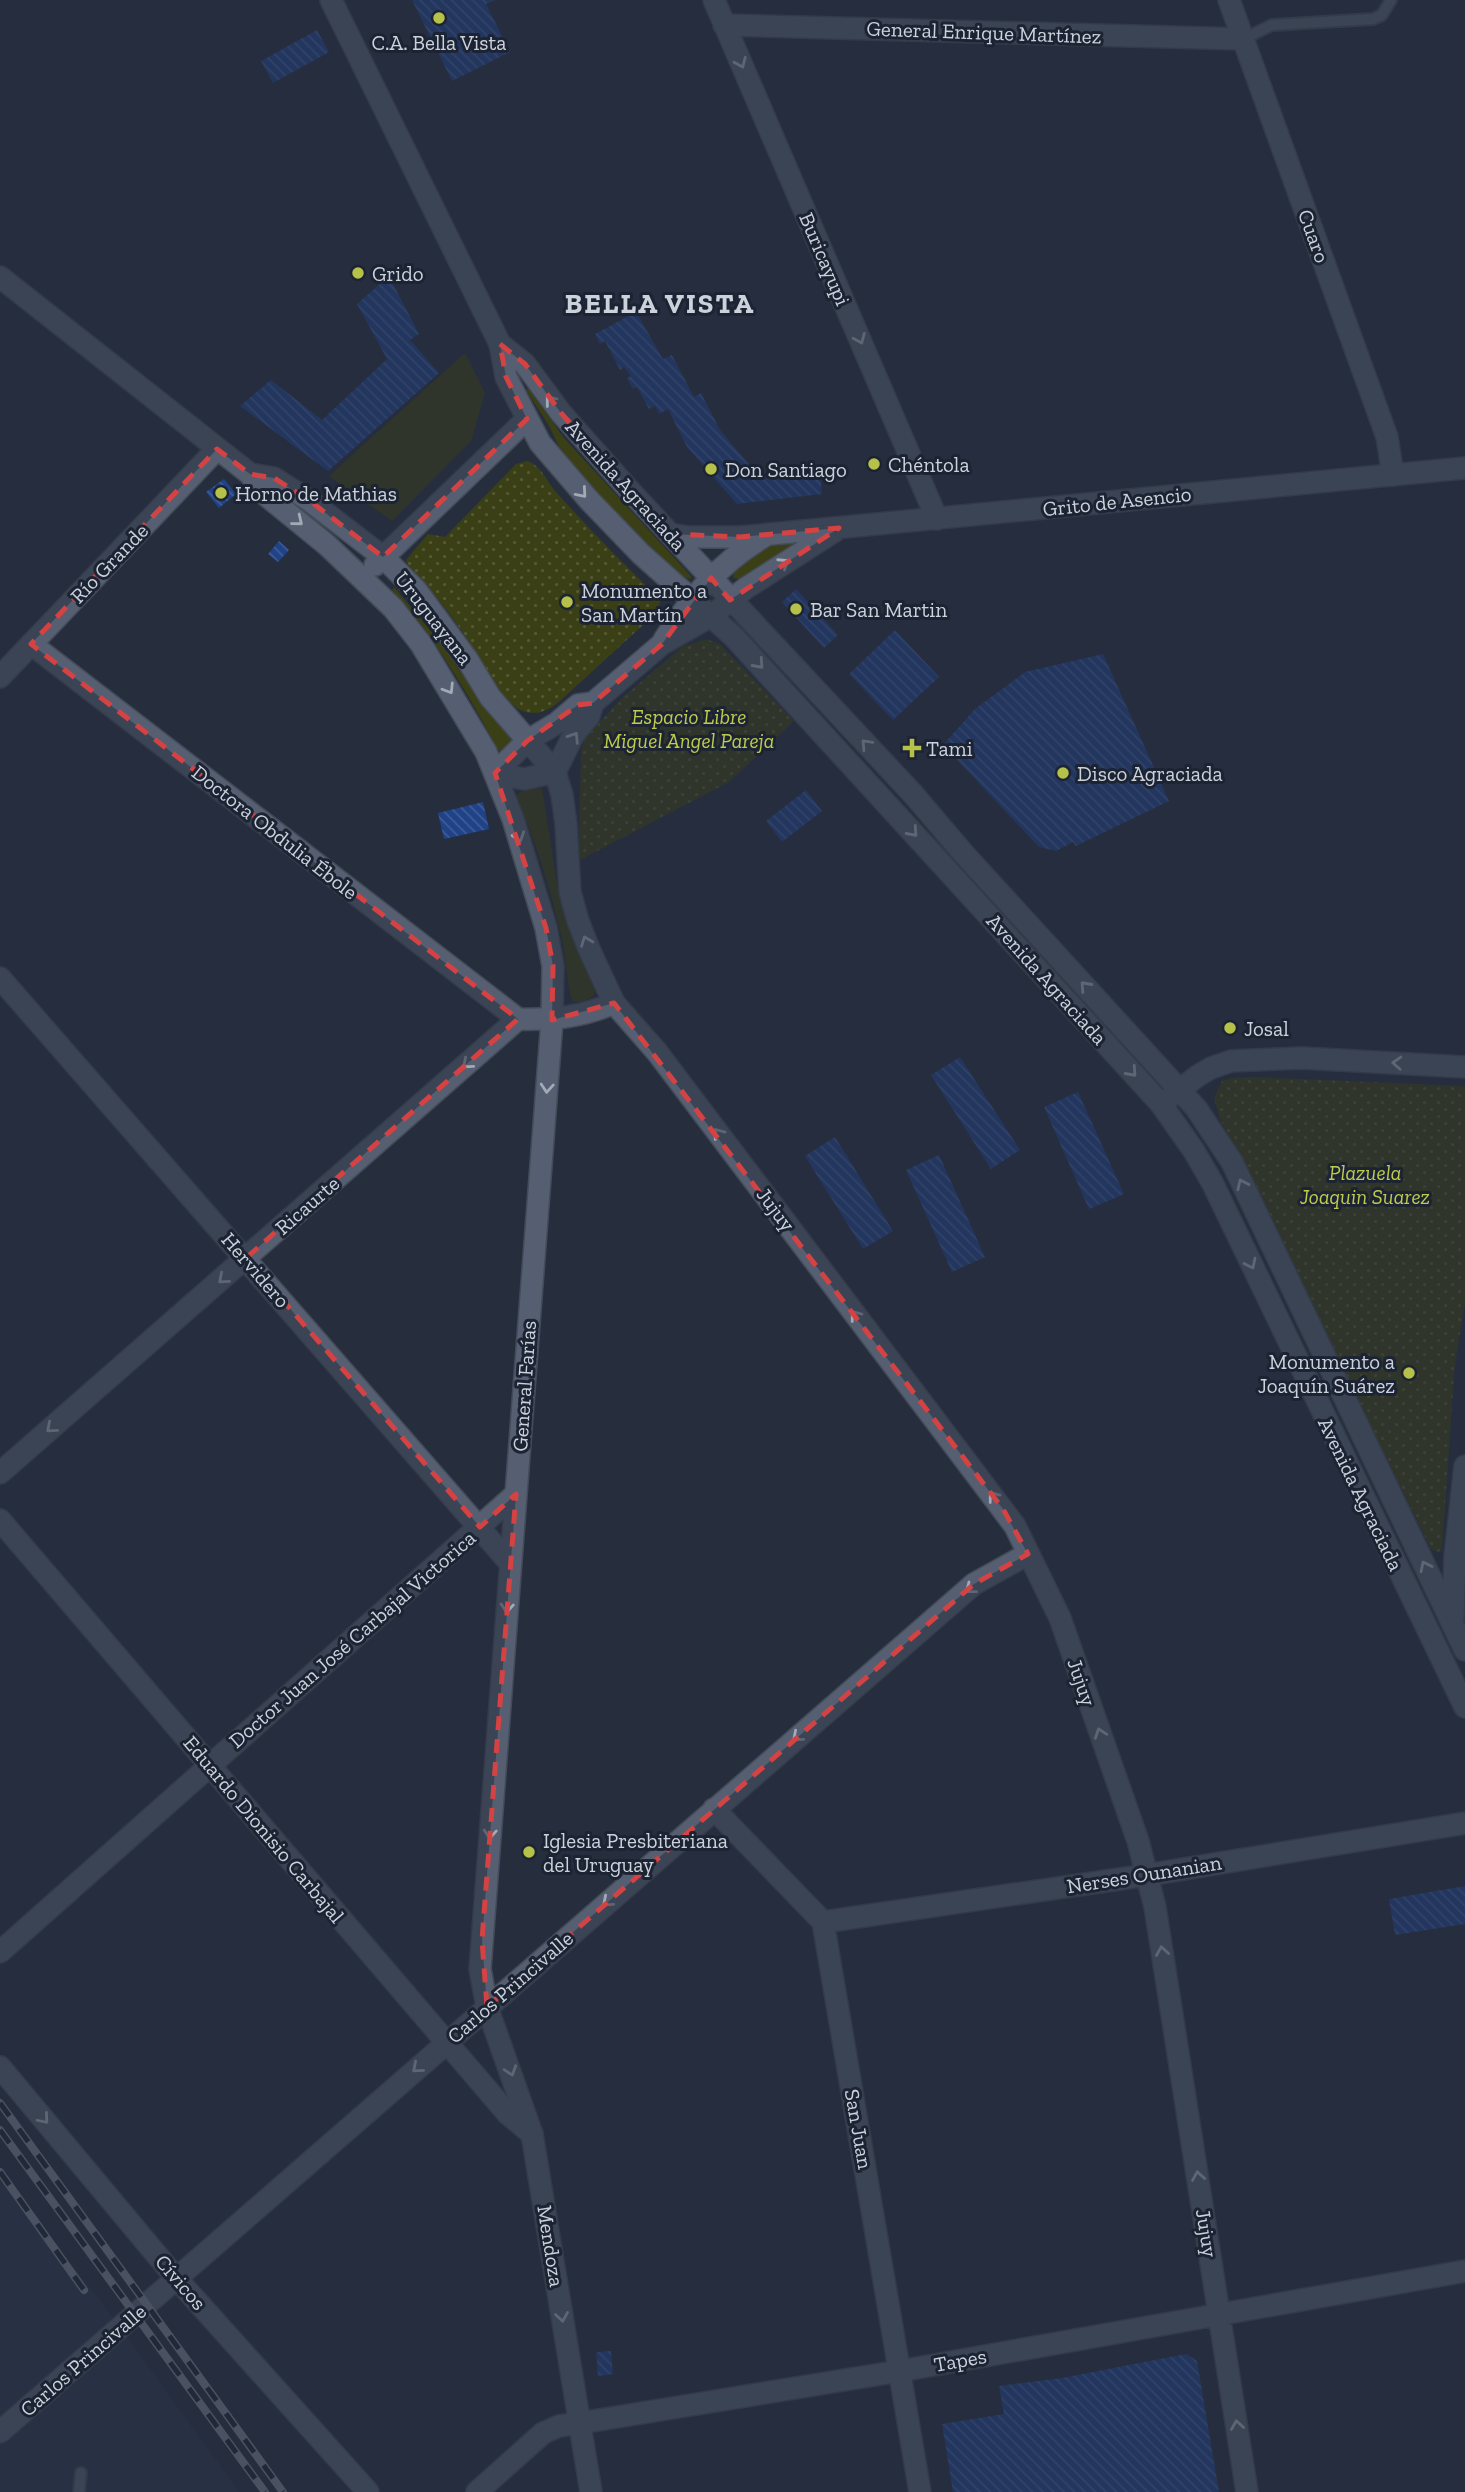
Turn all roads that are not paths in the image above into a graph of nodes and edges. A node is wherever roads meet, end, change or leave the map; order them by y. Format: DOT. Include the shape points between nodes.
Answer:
graph roads {
  1 [pos="331,0"];
  2 [pos="714,0"];
  3 [pos="1229,0"];
  4 [pos="1391,0"];
  5 [pos="724,24"];
  6 [pos="1243,39"];
  7 [pos="0,277"];
  8 [pos="500,344"];
  9 [pos="527,419"];
  10 [pos="217,449"];
  11 [pos="1465,468"];
  12 [pos="250,474"];
  13 [pos="1393,474"];
  14 [pos="937,519"];
  15 [pos="839,528"];
  16 [pos="769,533"];
  17 [pos="670,534"];
  18 [pos="383,557"];
  19 [pos="363,578"];
  20 [pos="710,578"];
  21 [pos="690,600"];
  22 [pos="730,600"];
  23 [pos="711,616"];
  24 [pos="31,644"];
  25 [pos="662,644"];
  26 [pos="0,677"];
  27 [pos="593,703"];
  28 [pos="527,741"];
  29 [pos="555,772"];
  30 [pos="495,773"];
  31 [pos="0,978"];
  32 [pos="614,1003"];
  33 [pos="518,1019"];
  34 [pos="552,1020"];
  35 [pos="1465,1067"];
  36 [pos="1180,1090"];
  37 [pos="1161,1104"];
  38 [pos="246,1258"];
  39 [pos="1465,1466"];
  40 [pos="0,1473"];
  41 [pos="516,1494"];
  42 [pos="0,1520"];
  43 [pos="480,1527"];
  44 [pos="1028,1554"];
  45 [pos="510,1563"];
  46 [pos="1453,1625"];
  47 [pos="1465,1650"];
  48 [pos="1465,1707"];
  49 [pos="210,1765"];
  50 [pos="714,1809"];
  51 [pos="1465,1823"];
  52 [pos="1147,1875"];
  53 [pos="823,1922"];
  54 [pos="0,1952"];
  55 [pos="487,2007"];
  56 [pos="446,2042"];
  57 [pos="0,2067"];
  58 [pos="532,2134"];
  59 [pos="1465,2271"];
  60 [pos="176,2278"];
  61 [pos="1220,2315"];
  62 [pos="900,2371"];
  63 [pos="580,2423"];
  64 [pos="0,2432"];
  65 [pos="81,2473"];
  66 [pos="79,2492"];
  67 [pos="368,2492"];
  68 [pos="477,2492"];
  69 [pos="592,2492"];
  70 [pos="920,2492"];
  71 [pos="1247,2492"];
  1 -- 8 [label="street, Avenida Agraciada"];
  2 -- 5 [label="street, Buricayupi"];
  3 -- 6 [label="street, Cuaro"];
  4 -- 6 [label="lane" via="1382,15 1373,19 1272,25"];
  5 -- 6 [label="street, General Enrique Martínez"];
  5 -- 14 [label="street, Buricayupi, one-way"];
  6 -- 13 [label="street, Cuaro" via="1387,438"];
  7 -- 10 [label="street, Uruguayana"];
  8 -- 9 [label="street, Avenida Agraciada" via="506,377"];
  17 -- 8 [label="street, Avenida Agraciada, one-way" via="561,413 525,365"];
  9 -- 18 [label="street"];
  9 -- 21 [label="street, Avenida Agraciada, one-way" via="540,443 589,500"];
  10 -- 12 [label="street, Uruguayana"];
  10 -- 24 [label="street, Río Grande"];
  11 -- 13 [label="street, Grito de Asencio"];
  12 -- 18 [label="street, Uruguayana" via="274,478"];
  12 -- 19 [label="street, Uruguayana, one-way" via="261,492"];
  13 -- 14 [label="street, Grito de Asencio"];
  14 -- 15 [label="street, Grito de Asencio"];
  15 -- 16 [label="street, Grito de Asencio"];
  22 -- 15 [label="street, one-way"];
  16 -- 17 [label="street, Grito de Asencio" via="709,538"];
  16 -- 20 [label="street"];
  17 -- 20 [label="street, Avenida Agraciada"];
  18 -- 19 [label="street"];
  18 -- 28 [label="street, Uruguayana" via="416,590"];
  19 -- 30 [label="street, Uruguayana, one-way" via="421,644"];
  20 -- 21 [label="street"];
  20 -- 22 [label="street, Avenida Agraciada"];
  21 -- 23 [label="street, Avenida Agraciada"];
  21 -- 25 [label="street"];
  22 -- 23 [label="street"];
  36 -- 22 [label="street, Avenida Agraciada, one-way" via="913,794"];
  23 -- 25 [label="street"];
  23 -- 37 [label="street, Avenida Agraciada, one-way"];
  24 -- 26 [label="street, Río Grande"];
  24 -- 33 [label="street, Doctora Obdulia Ébole"];
  25 -- 27 [label="street"];
  27 -- 28 [label="street" via="578,705"];
  29 -- 27 [label="street, one-way"];
  28 -- 29 [label="street, Uruguayana"];
  28 -- 30 [label="street"];
  29 -- 30 [label="street" via="524,779"];
  32 -- 29 [label="street, Jujuy, one-way" via="570,892 566,824"];
  30 -- 34 [label="street, General Farías, one-way" via="546,928 553,966"];
  31 -- 38 [label="street, Hervidero"];
  32 -- 34 [label="street"];
  44 -- 32 [label="street, Jujuy, one-way" via="1015,1526 986,1487 657,1052"];
  33 -- 34 [label="street"];
  33 -- 38 [label="street, Ricaurte, one-way"];
  34 -- 41 [label="street, General Farías, one-way"];
  35 -- 36 [label="street, one-way" via="1302,1058 1231,1061 1211,1068"];
  36 -- 37 [label="street"];
  46 -- 36 [label="street, Avenida Agraciada, one-way" via="1232,1162"];
  37 -- 48 [label="street, Avenida Agraciada, one-way" via="1213,1184"];
  38 -- 40 [label="street, Ricaurte, one-way"];
  38 -- 43 [label="street, Hervidero"];
  39 -- 46 [label="street"];
  41 -- 43 [label="street, Doctor Juan José Carbajal Victorica"];
  41 -- 45 [label="street, General Farías"];
  42 -- 49 [label="street, Eduardo Dionisio Carbajal"];
  43 -- 45 [label="street, Hervidero"];
  43 -- 49 [label="street, Doctor Juan José Carbajal Victorica"];
  44 -- 50 [label="street, Carlos Princivalle, one-way" via="974,1584"];
  52 -- 44 [label="street, Jujuy, one-way" via="1060,1618"];
  45 -- 55 [label="street, General Farías, one-way" via="482,1940"];
  46 -- 47 [label="street, Avenida Agraciada"];
  49 -- 54 [label="street, Doctor Juan José Carbajal Victorica"];
  49 -- 56 [label="street, Eduardo Dionisio Carbajal"];
  50 -- 53 [label="street"];
  50 -- 55 [label="street, Carlos Princivalle, one-way"];
  51 -- 52 [label="street, Nerses Ounanian"];
  52 -- 53 [label="street, Nerses Ounanian"];
  61 -- 52 [label="street, Jujuy, one-way"];
  53 -- 62 [label="street, San Juan"];
  55 -- 56 [label="street, Carlos Princivalle"];
  55 -- 58 [label="street, Mendoza, one-way"];
  56 -- 58 [label="street, Eduardo Dionisio Carbajal" via="507,2113"];
  56 -- 60 [label="street, Carlos Princivalle, one-way"];
  57 -- 60 [label="street, Cívicos, one-way"];
  58 -- 63 [label="street, Mendoza, one-way"];
  59 -- 61 [label="street, Tapes"];
  60 -- 64 [label="street, Carlos Princivalle"];
  60 -- 67 [label="street, Cívicos"];
  61 -- 62 [label="street, Tapes"];
  71 -- 61 [label="street, Jujuy, one-way"];
  62 -- 63 [label="street, Tapes"];
  62 -- 70 [label="street, San Juan"];
  63 -- 68 [label="street, Tapes" via="543,2433"];
  63 -- 69 [label="street, Mendoza"];
  65 -- 66 [label="lane"];
}
